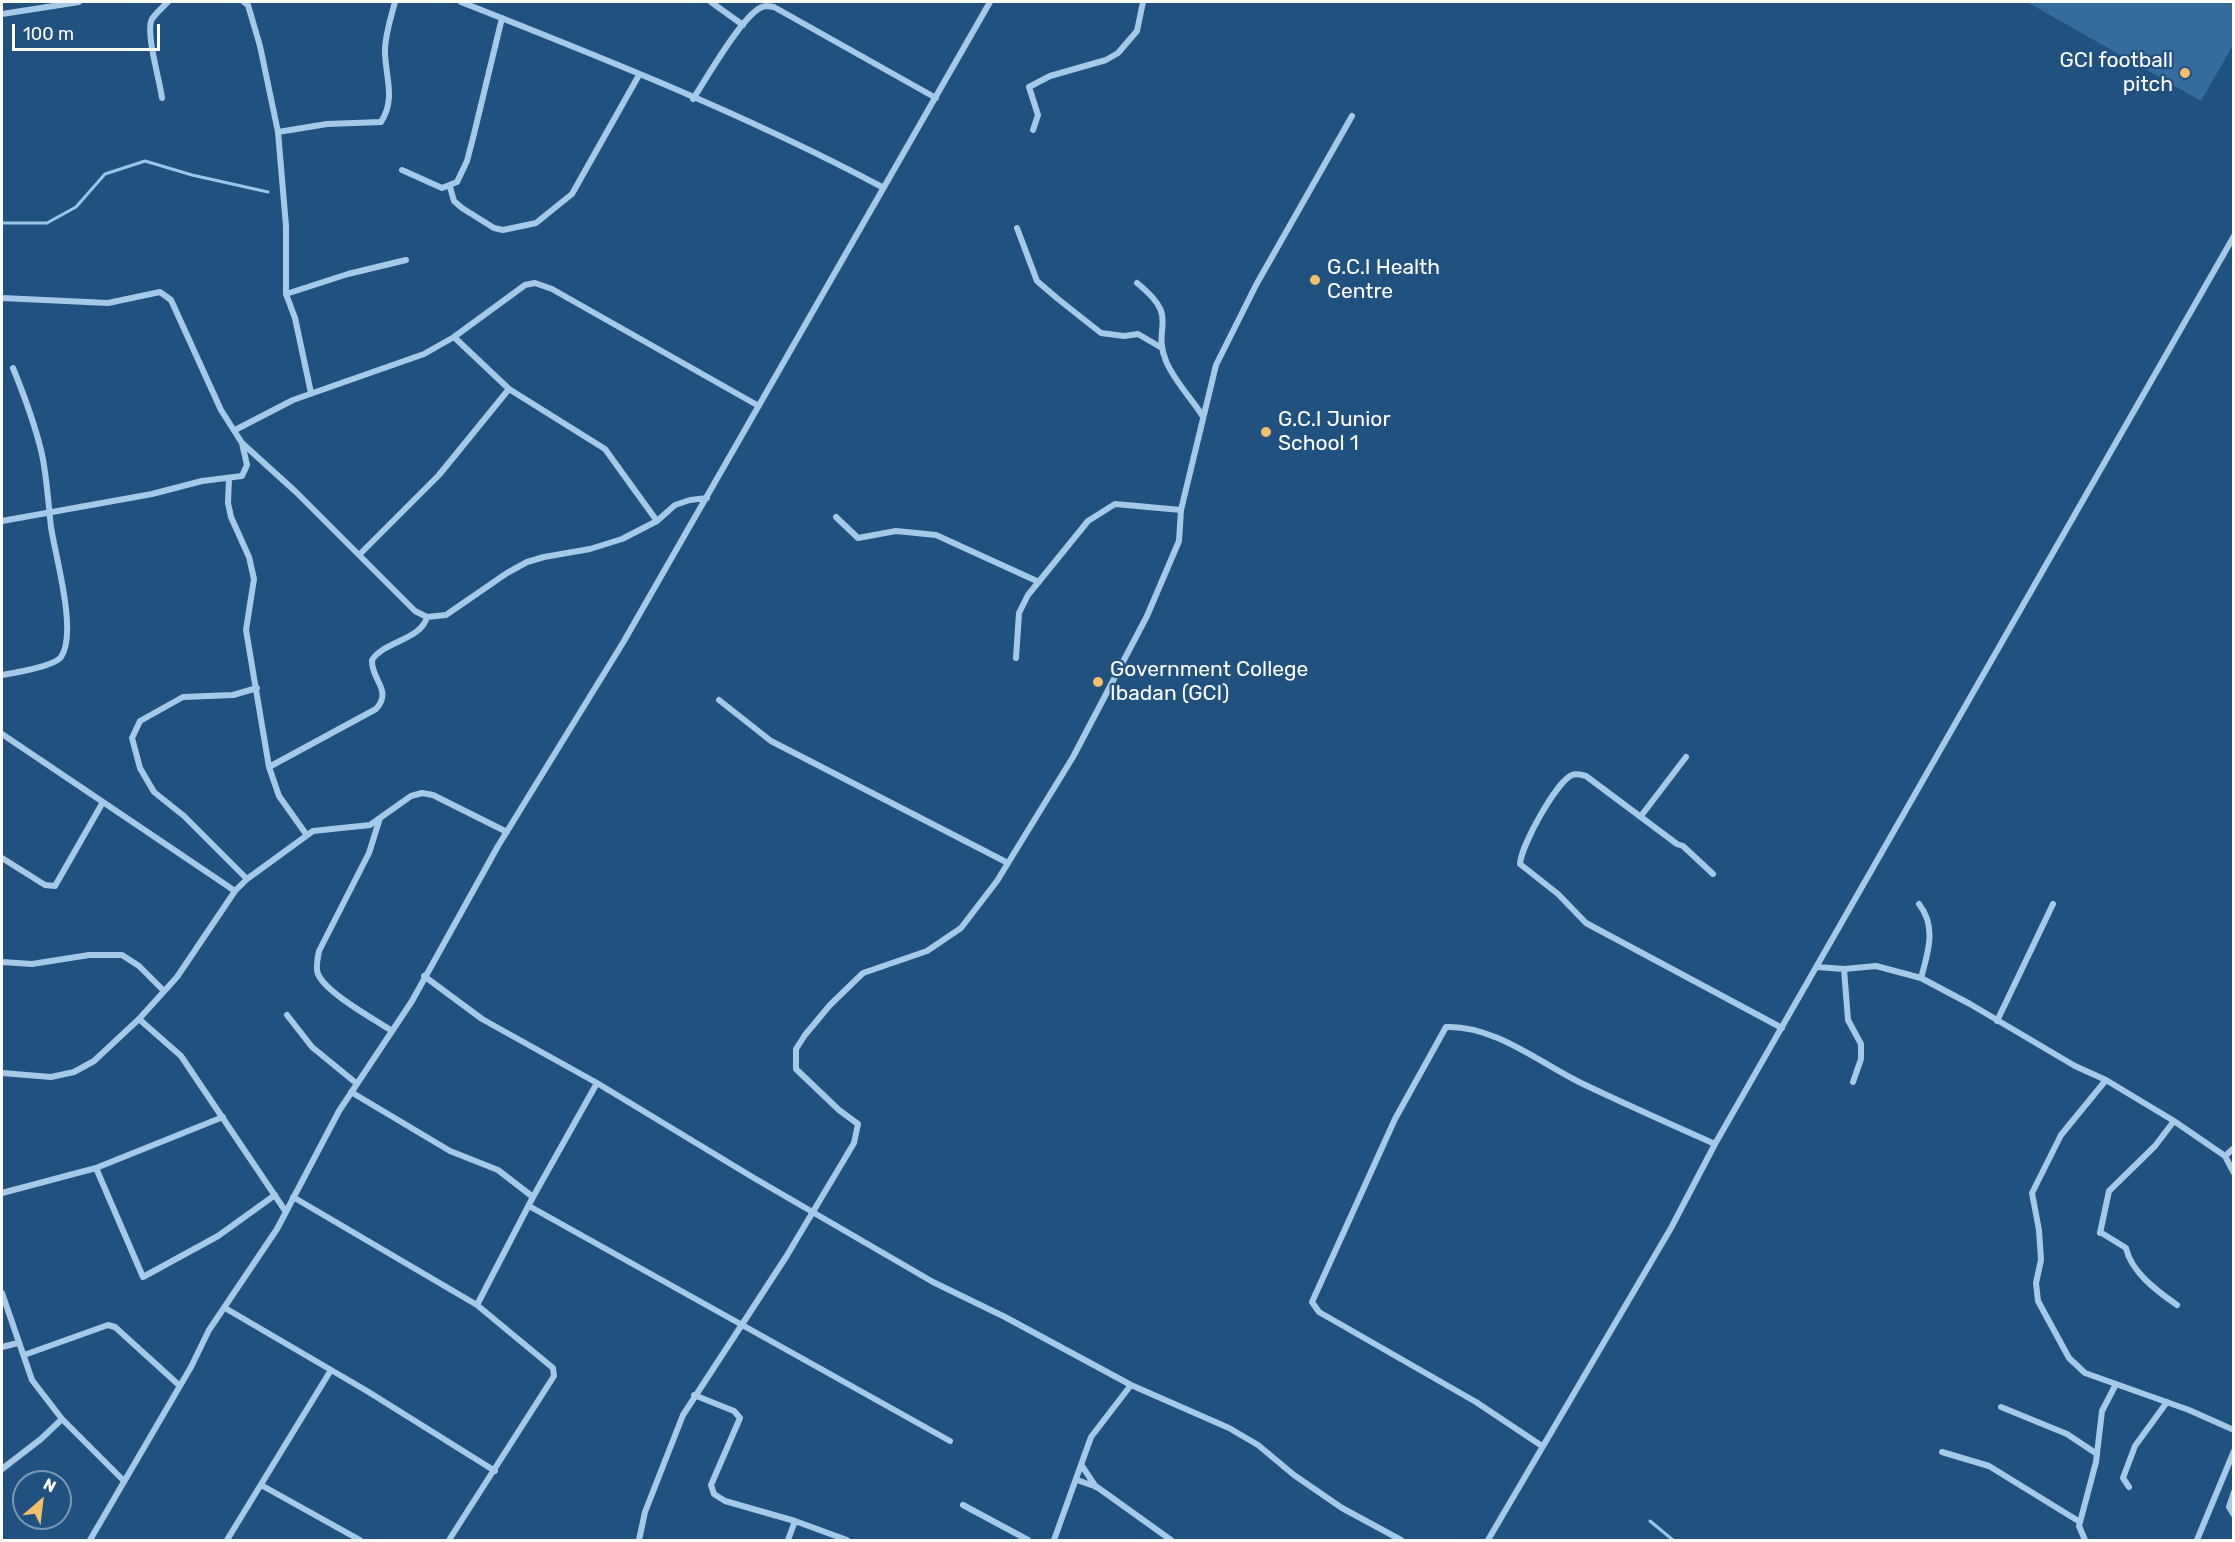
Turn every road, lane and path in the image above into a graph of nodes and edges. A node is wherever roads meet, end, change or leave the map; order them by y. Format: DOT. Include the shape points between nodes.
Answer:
graph roads {
  1 [pos="79,2"];
  2 [pos="168,2"];
  3 [pos="244,2"];
  4 [pos="395,2"];
  5 [pos="461,2"];
  6 [pos="711,2"];
  7 [pos="990,2"];
  8 [pos="1143,2"];
  9 [pos="775,4"];
  10 [pos="2,14"];
  11 [pos="502,18"];
  12 [pos="743,25"];
  13 [pos="639,75"];
  14 [pos="162,98"];
  15 [pos="936,98"];
  16 [pos="693,99"];
  17 [pos="1352,116"];
  18 [pos="1033,130"];
  19 [pos="278,132"];
  20 [pos="402,170"];
  21 [pos="450,187"];
  22 [pos="882,187"];
  23 [pos="1017,228"];
  24 [pos="2234,236"];
  25 [pos="406,260"];
  26 [pos="1137,283"];
  27 [pos="286,294"];
  28 [pos="2,298"];
  29 [pos="454,337"];
  30 [pos="1162,348"];
  31 [pos="13,368"];
  32 [pos="508,389"];
  33 [pos="311,393"];
  34 [pos="757,405"];
  35 [pos="1202,415"];
  36 [pos="234,430"];
  37 [pos="242,443"];
  38 [pos="229,479"];
  39 [pos="707,498"];
  40 [pos="1181,510"];
  41 [pos="50,511"];
  42 [pos="836,518"];
  43 [pos="2,521"];
  44 [pos="657,521"];
  45 [pos="359,555"];
  46 [pos="1039,582"];
  47 [pos="427,617"];
  48 [pos="1016,658"];
  49 [pos="2,675"];
  50 [pos="257,688"];
  51 [pos="719,700"];
  52 [pos="2,734"];
  53 [pos="1686,757"];
  54 [pos="269,767"];
  55 [pos="103,802"];
  56 [pos="1641,816"];
  57 [pos="380,818"];
  58 [pos="507,832"];
  59 [pos="306,834"];
  60 [pos="2,858"];
  61 [pos="1008,862"];
  62 [pos="1713,874"];
  63 [pos="248,879"];
  64 [pos="235,891"];
  65 [pos="1919,904"];
  66 [pos="2053,904"];
  67 [pos="2,962"];
  68 [pos="1817,967"];
  69 [pos="1844,969"];
  70 [pos="424,976"];
  71 [pos="1921,978"];
  72 [pos="164,991"];
  73 [pos="287,1015"];
  74 [pos="139,1019"];
  75 [pos="1997,1021"];
  76 [pos="1782,1028"];
  77 [pos="392,1031"];
  78 [pos="2,1073"];
  79 [pos="2106,1080"];
  80 [pos="1853,1082"];
  81 [pos="356,1083"];
  82 [pos="597,1083"];
  83 [pos="351,1092"];
  84 [pos="223,1117"];
  85 [pos="2174,1122"];
  86 [pos="1715,1144"];
  87 [pos="2234,1148"];
  88 [pos="2225,1156"];
  89 [pos="96,1168"];
  90 [pos="2234,1173"];
  91 [pos="2,1193"];
  92 [pos="275,1195"];
  93 [pos="293,1197"];
  94 [pos="533,1197"];
  95 [pos="529,1206"];
  96 [pos="286,1212"];
  97 [pos="811,1212"];
  98 [pos="2,1293"];
  99 [pos="477,1305"];
  100 [pos="2177,1305"];
  101 [pos="225,1308"];
  102 [pos="742,1326"];
  103 [pos="18,1343"];
  104 [pos="2,1347"];
  105 [pos="24,1355"];
  106 [pos="331,1370"];
  107 [pos="2116,1384"];
  108 [pos="1131,1385"];
  109 [pos="180,1386"];
  110 [pos="694,1395"];
  111 [pos="2167,1402"];
  112 [pos="2001,1407"];
  113 [pos="62,1419"];
  114 [pos="2234,1430"];
  115 [pos="950,1441"];
  116 [pos="1542,1446"];
  117 [pos="2234,1451"];
  118 [pos="1942,1452"];
  119 [pos="2097,1455"];
  120 [pos="1082,1466"];
  121 [pos="2,1469"];
  122 [pos="495,1471"];
  123 [pos="1077,1480"];
  124 [pos="124,1481"];
  125 [pos="261,1485"];
  126 [pos="1096,1487"];
  127 [pos="2129,1487"];
  128 [pos="2234,1492"];
  129 [pos="963,1504"];
  130 [pos="2234,1515"];
  131 [pos="795,1521"];
  132 [pos="2080,1522"];
  133 [pos="90,1540"];
  134 [pos="227,1540"];
  135 [pos="360,1540"];
  136 [pos="449,1540"];
  137 [pos="639,1540"];
  138 [pos="788,1540"];
  139 [pos="847,1540"];
  140 [pos="1028,1540"];
  141 [pos="1054,1540"];
  142 [pos="1171,1540"];
  143 [pos="1401,1540"];
  144 [pos="1488,1540"];
  145 [pos="2085,1540"];
  146 [pos="2197,1540"];
  1 -- 10 [label="street"];
  2 -- 14 [label="street" via="150,27"];
  3 -- 19 [label="street" via="260,46"];
  4 -- 19 [label="street" via="384,51 390,91 381,122 327,124"];
  5 -- 11 [label="street"];
  6 -- 12 [label="street"];
  7 -- 15 [label="street"];
  8 -- 18 [label="street" via="1137,31 1118,52 1106,60 1050,76 1029,87 1038,115"];
  9 -- 12 [label="street" via="758,8"];
  9 -- 15 [label="street"];
  11 -- 13 [label="street"];
  11 -- 21 [label="street" via="467,161 457,182"];
  12 -- 16 [label="street"];
  13 -- 16 [label="street"];
  13 -- 21 [label="street" via="572,194 536,223 503,230 494,228 454,201"];
  15 -- 22 [label="street"];
  16 -- 22 [label="street" via="836,162"];
  17 -- 35 [label="street" via="1256,285 1216,365"];
  19 -- 27 [label="street" via="286,226"];
  20 -- 21 [label="street" via="442,188"];
  22 -- 34 [label="street"];
  23 -- 30 [label="street" via="1037,280 1058,299 1101,333 1138,334"];
  24 -- 68 [label="street"];
  25 -- 27 [label="street"];
  26 -- 30 [label="street" via="1162,310"];
  27 -- 33 [label="street"];
  28 -- 36 [label="street" via="108,303 160,292 171,300"];
  29 -- 32 [label="street"];
  29 -- 33 [label="street" via="408,362"];
  29 -- 34 [label="street" via="525,285 535,284 578,303"];
  30 -- 35 [label="street" via="1166,362"];
  31 -- 41 [label="street" via="42,453"];
  32 -- 44 [label="street" via="605,449"];
  32 -- 45 [label="street" via="439,475"];
  33 -- 36 [label="street"];
  34 -- 39 [label="street"];
  35 -- 40 [label="street"];
  36 -- 37 [label="street"];
  37 -- 38 [label="street" via="247,465 242,476"];
  37 -- 45 [label="street"];
  38 -- 41 [label="street"];
  38 -- 50 [label="street" via="231,517 254,579 246,630"];
  39 -- 44 [label="street" via="675,505"];
  39 -- 58 [label="street"];
  40 -- 46 [label="street" via="1115,504 1088,521"];
  40 -- 61 [label="street" via="1179,541 1147,616 1073,757"];
  41 -- 43 [label="street"];
  41 -- 49 [label="street" via="62,577 64,651 52,665"];
  42 -- 46 [label="street" via="858,538 896,531 936,535"];
  44 -- 47 [label="street" via="622,539 528,562 446,615"];
  45 -- 47 [label="street"];
  46 -- 48 [label="street" via="1019,613"];
  47 -- 54 [label="street" via="422,628 372,660 384,692 376,709"];
  50 -- 54 [label="street"];
  50 -- 63 [label="street" via="233,695 183,697 140,721 132,738 140,768 154,792"];
  51 -- 61 [label="street" via="771,741"];
  52 -- 55 [label="street"];
  53 -- 56 [label="street"];
  54 -- 59 [label="street" via="279,796"];
  55 -- 60 [label="street" via="55,886 45,885"];
  55 -- 64 [label="street"];
  56 -- 62 [label="street"];
  56 -- 76 [label="street" via="1586,776 1572,775 1545,807 1526,841 1520,864 1586,923"];
  57 -- 58 [label="street" via="411,796 422,793"];
  57 -- 59 [label="street" via="370,825"];
  57 -- 77 [label="street" via="369,853 323,944 317,965 318,975 345,1001"];
  58 -- 70 [label="street"];
  59 -- 63 [label="street"];
  61 -- 97 [label="street" via="961,928 927,951 863,973 830,1005 796,1049 796,1069 858,1124 854,1143"];
  63 -- 64 [label="street"];
  64 -- 72 [label="street"];
  65 -- 71 [label="street" via="1929,922 1930,947"];
  66 -- 75 [label="street"];
  67 -- 72 [label="street" via="32,964 88,954 122,955"];
  68 -- 69 [label="street"];
  68 -- 76 [label="street"];
  69 -- 71 [label="street" via="1876,966"];
  69 -- 80 [label="street" via="1848,1020 1861,1044 1861,1059"];
  70 -- 77 [label="street"];
  70 -- 82 [label="street" via="482,1019"];
  71 -- 75 [label="street"];
  72 -- 74 [label="street"];
  73 -- 81 [label="street" via="312,1047"];
  74 -- 78 [label="street" via="94,1061 74,1072 51,1077"];
  74 -- 84 [label="street" via="181,1056"];
  75 -- 79 [label="street"];
  76 -- 86 [label="street"];
  77 -- 81 [label="street"];
  79 -- 85 [label="street"];
  79 -- 107 [label="street" via="2061,1135 2032,1193 2041,1260 2036,1283 2038,1300 2068,1358 2085,1373"];
  81 -- 83 [label="street"];
  82 -- 94 [label="street"];
  82 -- 97 [label="street"];
  83 -- 93 [label="street"];
  83 -- 94 [label="street" via="450,1151 498,1170"];
  84 -- 89 [label="street"];
  84 -- 92 [label="street"];
  85 -- 88 [label="street"];
  85 -- 100 [label="street" via="2109,1191 2100,1233 2126,1248 2129,1261 2155,1290"];
  86 -- 116 [label="street" via="1671,1228"];
  86 -- 116 [label="street" via="1579,1082 1496,1038 1458,1027 1446,1028 1432,1049 1395,1119 1312,1302 1319,1312 1476,1402"];
  87 -- 88 [label="street"];
  88 -- 90 [label="street"];
  89 -- 91 [label="street"];
  89 -- 92 [label="street" via="143,1277 218,1236"];
  92 -- 96 [label="street"];
  93 -- 96 [label="street"];
  93 -- 99 [label="street"];
  94 -- 95 [label="street"];
  95 -- 99 [label="street"];
  95 -- 102 [label="street"];
  96 -- 101 [label="street"];
  97 -- 102 [label="street"];
  97 -- 108 [label="street" via="933,1282"];
  98 -- 103 [label="street"];
  99 -- 122 [label="street" via="553,1368 554,1376"];
  101 -- 106 [label="street"];
  101 -- 109 [label="street"];
  102 -- 110 [label="street"];
  102 -- 115 [label="street"];
  103 -- 104 [label="street"];
  103 -- 105 [label="street"];
  105 -- 109 [label="street" via="108,1325"];
  105 -- 113 [label="street" via="32,1380"];
  106 -- 122 [label="street"];
  106 -- 125 [label="street"];
  107 -- 111 [label="street"];
  107 -- 119 [label="street" via="2102,1410"];
  108 -- 120 [label="street" via="1091,1437"];
  108 -- 143 [label="street" via="1229,1428 1342,1508"];
  109 -- 124 [label="street"];
  110 -- 131 [label="street" via="734,1411 740,1418 711,1490 724,1501"];
  110 -- 137 [label="street" via="645,1512"];
  111 -- 114 [label="street"];
  111 -- 127 [label="street" via="2135,1446 2123,1478"];
  112 -- 119 [label="street" via="2067,1434"];
  113 -- 121 [label="street"];
  113 -- 124 [label="street"];
  116 -- 144 [label="street"];
  117 -- 146 [label="street"];
  118 -- 132 [label="street" via="1989,1466"];
  119 -- 132 [label="street"];
  120 -- 123 [label="street"];
  120 -- 126 [label="street"];
  122 -- 136 [label="street"];
  123 -- 126 [label="street"];
  123 -- 141 [label="street"];
  124 -- 133 [label="street"];
  125 -- 134 [label="street"];
  125 -- 135 [label="street"];
  126 -- 142 [label="street"];
  128 -- 130 [label="street" via="2229,1507"];
  129 -- 140 [label="street"];
  131 -- 138 [label="street"];
  131 -- 139 [label="street"];
  132 -- 145 [label="street"];
}
